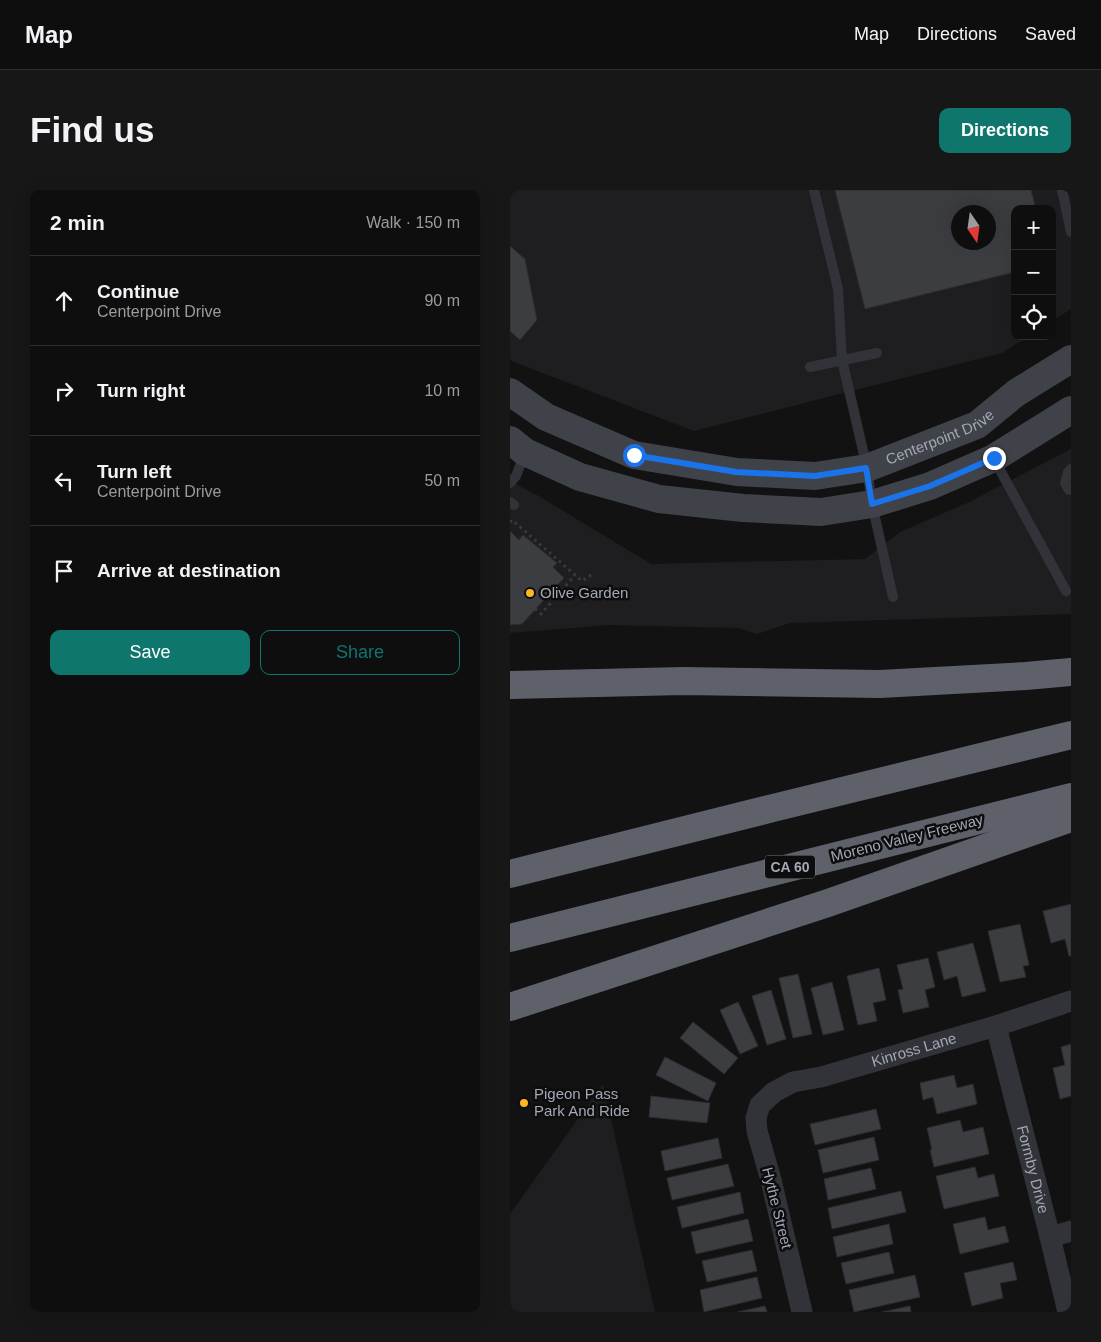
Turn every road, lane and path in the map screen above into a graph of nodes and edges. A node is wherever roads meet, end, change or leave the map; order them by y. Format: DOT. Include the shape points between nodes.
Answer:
graph roads {
  1 [pos="814,190"];
  2 [pos="1062,190"];
  3 [pos="1071,232"];
  4 [pos="878,353"];
  5 [pos="1071,359"];
  6 [pos="842,360"];
  7 [pos="810,367"];
  8 [pos="510,392"];
  9 [pos="1071,410"];
  10 [pos="517,446"];
  11 [pos="994,458"];
  12 [pos="866,468"];
  13 [pos="1071,469"];
  14 [pos="510,483"];
  15 [pos="1069,490"];
  16 [pos="872,504"];
  17 [pos="510,522"];
  18 [pos="575,575"];
  19 [pos="590,575"];
  20 [pos="1066,591"];
  21 [pos="893,597"];
  22 [pos="536,609"];
  23 [pos="1071,672"];
  24 [pos="510,684"];
  25 [pos="1071,735"];
  26 [pos="1071,796"];
  27 [pos="1071,818"];
  28 [pos="510,874"];
  29 [pos="510,938"];
  30 [pos="1071,1001"];
  31 [pos="510,1007"];
  32 [pos="996,1026"];
  33 [pos="760,1105"];
  34 [pos="1071,1231"];
  35 [pos="1050,1237"];
  36 [pos="802,1312"];
  37 [pos="1068,1312"];
  1 -- 6 [label="lane" via="838,290"];
  2 -- 3 [label="lane"];
  4 -- 6 [label="lane"];
  5 -- 12 [label="street, Centerpoint Drive" via="1016,393 977,425"];
  6 -- 7 [label="lane"];
  6 -- 12 [label="lane"];
  8 -- 12 [label="street, Centerpoint Drive" via="546,417 634,455 736,472 815,476"];
  9 -- 11 [label="street"];
  10 -- 14 [label="lane" via="516,476"];
  10 -- 16 [label="street" via="580,477 660,499 821,512"];
  11 -- 16 [label="street" via="930,486"];
  11 -- 20 [label="lane"];
  12 -- 16 [label="lane"];
  13 -- 15 [label="lane" via="1065,483"];
  16 -- 21 [label="lane"];
  17 -- 18 [label="path" via="512,520"];
  18 -- 19 [label="path" via="582,581"];
  18 -- 22 [label="path" via="542,614"];
  23 -- 24 [label="highway" via="880,684 684,681"];
  25 -- 28 [label="highway"];
  26 -- 29 [label="highway, Moreno Valley Freeway / CA 60"];
  27 -- 31 [label="highway" via="828,903"];
  30 -- 32 [label="street, Kinross Lane"];
  32 -- 33 [label="street, Kinross Lane" via="821,1077 793,1082 774,1092"];
  32 -- 35 [label="street, Formby Drive"];
  33 -- 36 [label="street, Hythe Street" via="757,1131"];
  34 -- 35 [label="street"];
  35 -- 37 [label="street, Formby Drive"];
}
